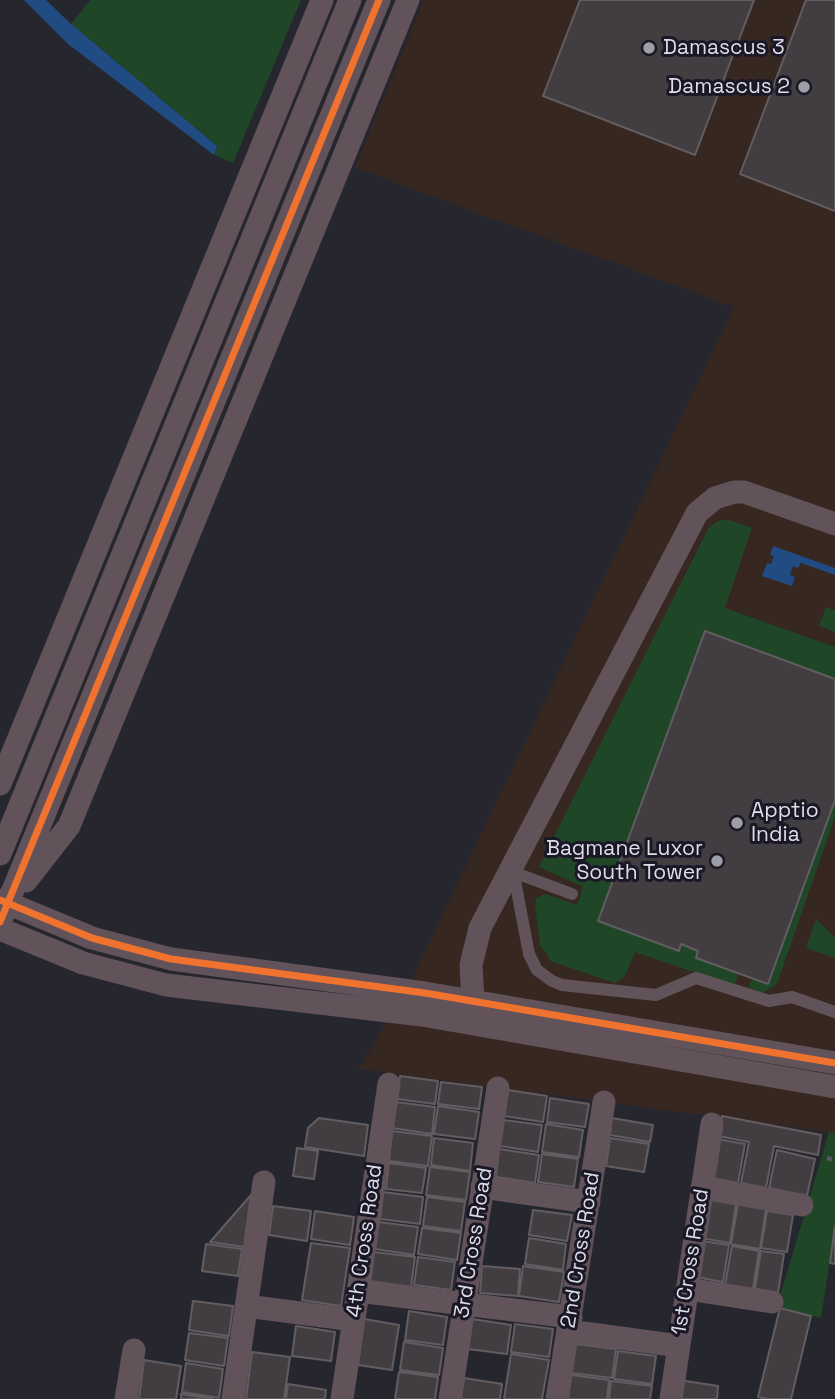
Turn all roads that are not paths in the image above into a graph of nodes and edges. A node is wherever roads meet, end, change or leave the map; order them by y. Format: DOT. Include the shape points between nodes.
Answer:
graph roads {
  1 [pos="322,0"];
  2 [pos="350,0"];
  3 [pos="379,0"];
  4 [pos="408,0"];
  5 [pos="835,524"];
  6 [pos="0,784"];
  7 [pos="0,853"];
  8 [pos="513,869"];
  9 [pos="572,894"];
  10 [pos="3,909"];
  11 [pos="0,929"];
  12 [pos="473,1001"];
  13 [pos="835,1012"];
  14 [pos="835,1063"];
  15 [pos="389,1084"];
  16 [pos="835,1087"];
  17 [pos="498,1088"];
  18 [pos="604,1102"];
  19 [pos="712,1124"];
  20 [pos="264,1182"];
  21 [pos="482,1186"];
  22 [pos="702,1188"];
  23 [pos="589,1202"];
  24 [pos="802,1205"];
  25 [pos="687,1289"];
  26 [pos="358,1291"];
  27 [pos="772,1302"];
  28 [pos="464,1304"];
  29 [pos="246,1306"];
  30 [pos="354,1320"];
  31 [pos="570,1324"];
  32 [pos="679,1346"];
  33 [pos="134,1350"];
  34 [pos="126,1399"];
  35 [pos="233,1399"];
  36 [pos="342,1399"];
  37 [pos="450,1399"];
  38 [pos="557,1399"];
  39 [pos="671,1399"];
  1 -- 6 [label="street"];
  2 -- 7 [label="street"];
  3 -- 10 [label="street"];
  4 -- 10 [label="street" via="69,826"];
  5 -- 8 [label="street" via="744,492 715,498 697,513"];
  8 -- 9 [label="lane"];
  8 -- 12 [label="street" via="474,946"];
  8 -- 13 [label="lane" via="529,954 537,970 552,981 656,995 696,978 769,1001 792,997"];
  10 -- 12 [label="street" via="171,959"];
  11 -- 16 [label="street" via="83,962 166,985 422,1015"];
  12 -- 14 [label="street"];
  15 -- 26 [label="street, 4th Cross Road"];
  17 -- 21 [label="street, 3rd Cross Road"];
  18 -- 23 [label="street, 2nd Cross Road"];
  19 -- 22 [label="street, 1st Cross Road"];
  20 -- 29 [label="street"];
  21 -- 23 [label="street"];
  21 -- 28 [label="street, 3rd Cross Road"];
  22 -- 24 [label="street"];
  22 -- 25 [label="street, 1st Cross Road"];
  23 -- 31 [label="street, 2nd Cross Road"];
  25 -- 27 [label="street"];
  25 -- 32 [label="street, 1st Cross Road"];
  26 -- 28 [label="street"];
  26 -- 30 [label="street, 4th Cross Road"];
  28 -- 31 [label="street"];
  28 -- 37 [label="street, 3rd Cross Road"];
  29 -- 30 [label="street"];
  29 -- 35 [label="street"];
  30 -- 36 [label="street, 4th Cross Road"];
  31 -- 32 [label="street"];
  31 -- 38 [label="street, 2nd Cross Road"];
  32 -- 39 [label="street, 1st Cross Road"];
  33 -- 34 [label="street"];
}
